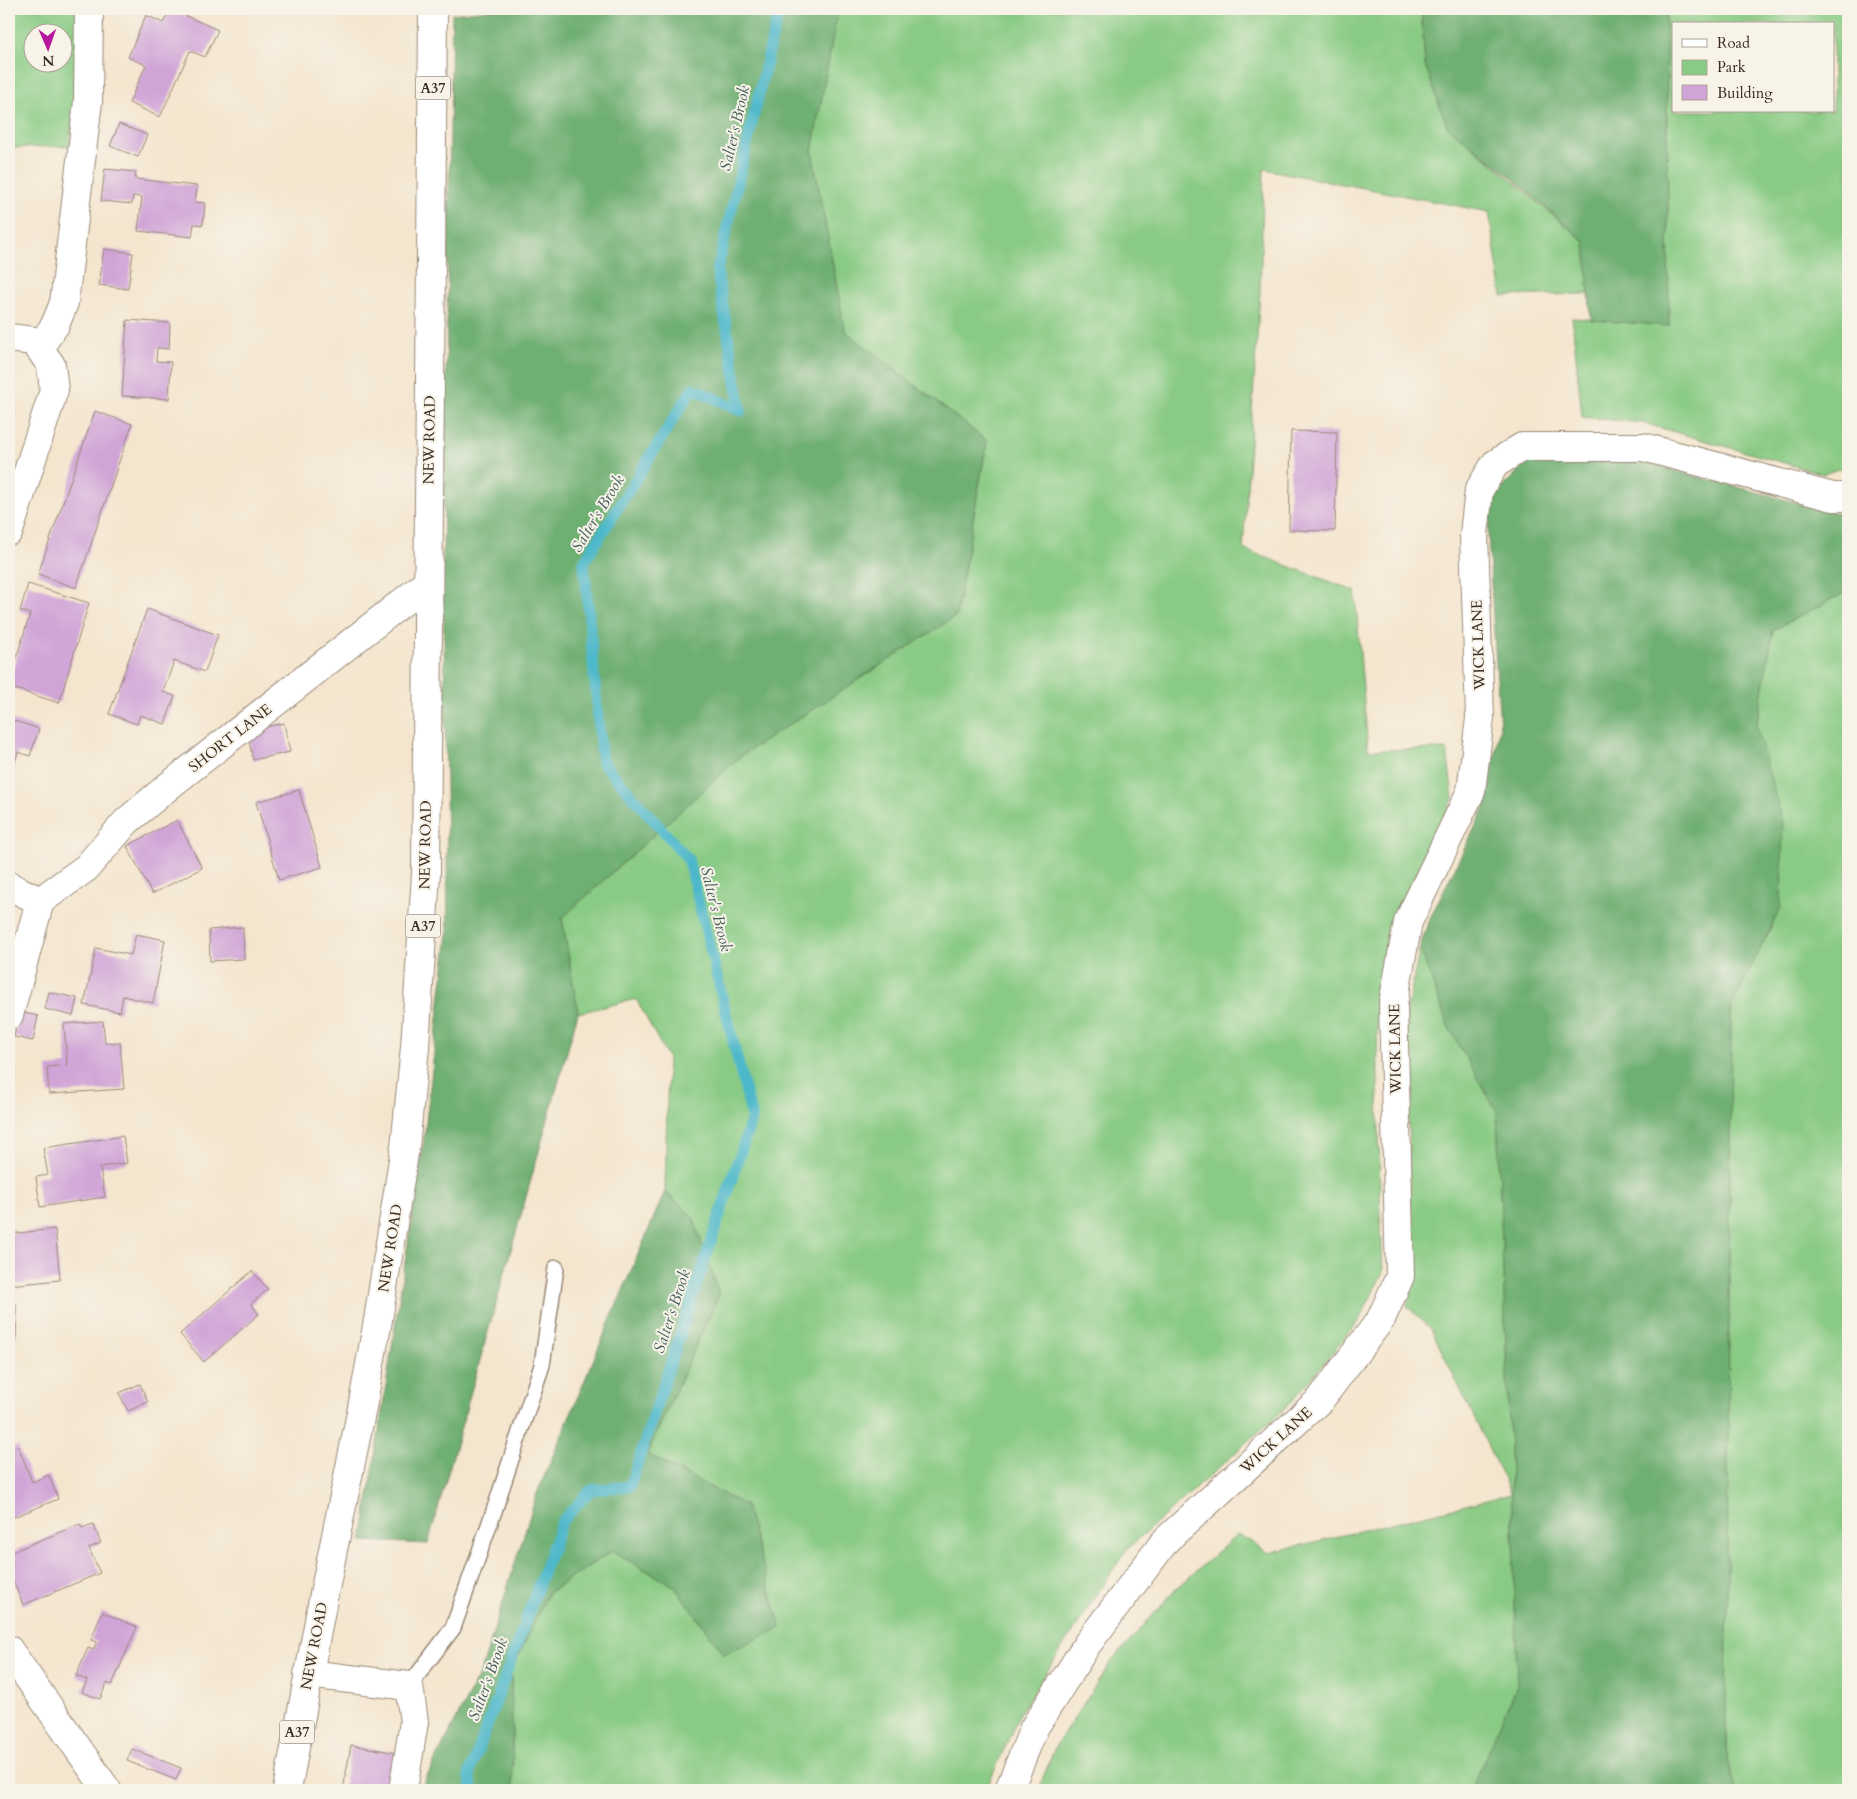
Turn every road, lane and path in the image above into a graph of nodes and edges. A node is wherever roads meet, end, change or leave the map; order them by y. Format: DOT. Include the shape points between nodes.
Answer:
graph roads {
  1 [pos="89,9"];
  2 [pos="433,9"];
  3 [pos="9,338"];
  4 [pos="39,348"];
  5 [pos="1848,497"];
  6 [pos="9,531"];
  7 [pos="427,583"];
  8 [pos="9,886"];
  9 [pos="40,900"];
  10 [pos="9,1015"];
  11 [pos="556,1268"];
  12 [pos="9,1650"];
  13 [pos="308,1674"];
  14 [pos="409,1686"];
  15 [pos="107,1790"];
  16 [pos="287,1790"];
  17 [pos="403,1790"];
  18 [pos="1010,1790"];
  1 -- 4 [label="main road" via="88,101 64,303 55,325"];
  2 -- 7 [label="main road, NEW ROAD / A37"];
  3 -- 4 [label="main road" via="34,341"];
  4 -- 6 [label="main road" via="51,365 54,390"];
  5 -- 18 [label="main road, WICK LANE" via="1833,497 1643,447 1522,447 1495,464 1479,490 1474,534 1480,718 1471,792 1408,922 1393,1004 1400,1276 1381,1318 1320,1400 1166,1540 1088,1643 1034,1728"];
  7 -- 9 [label="main road, SHORT LANE" via="170,785 128,821 86,868"];
  7 -- 13 [label="main road, NEW ROAD / A37" via="426,873 417,1028 406,1138 364,1398"];
  8 -- 9 [label="main road"];
  9 -- 10 [label="main road"];
  11 -- 14 [label="lane" via="542,1365 453,1628"];
  12 -- 15 [label="main road"];
  13 -- 14 [label="main road"];
  13 -- 16 [label="main road, NEW ROAD / A37"];
  14 -- 17 [label="main road" via="414,1722"];
}
